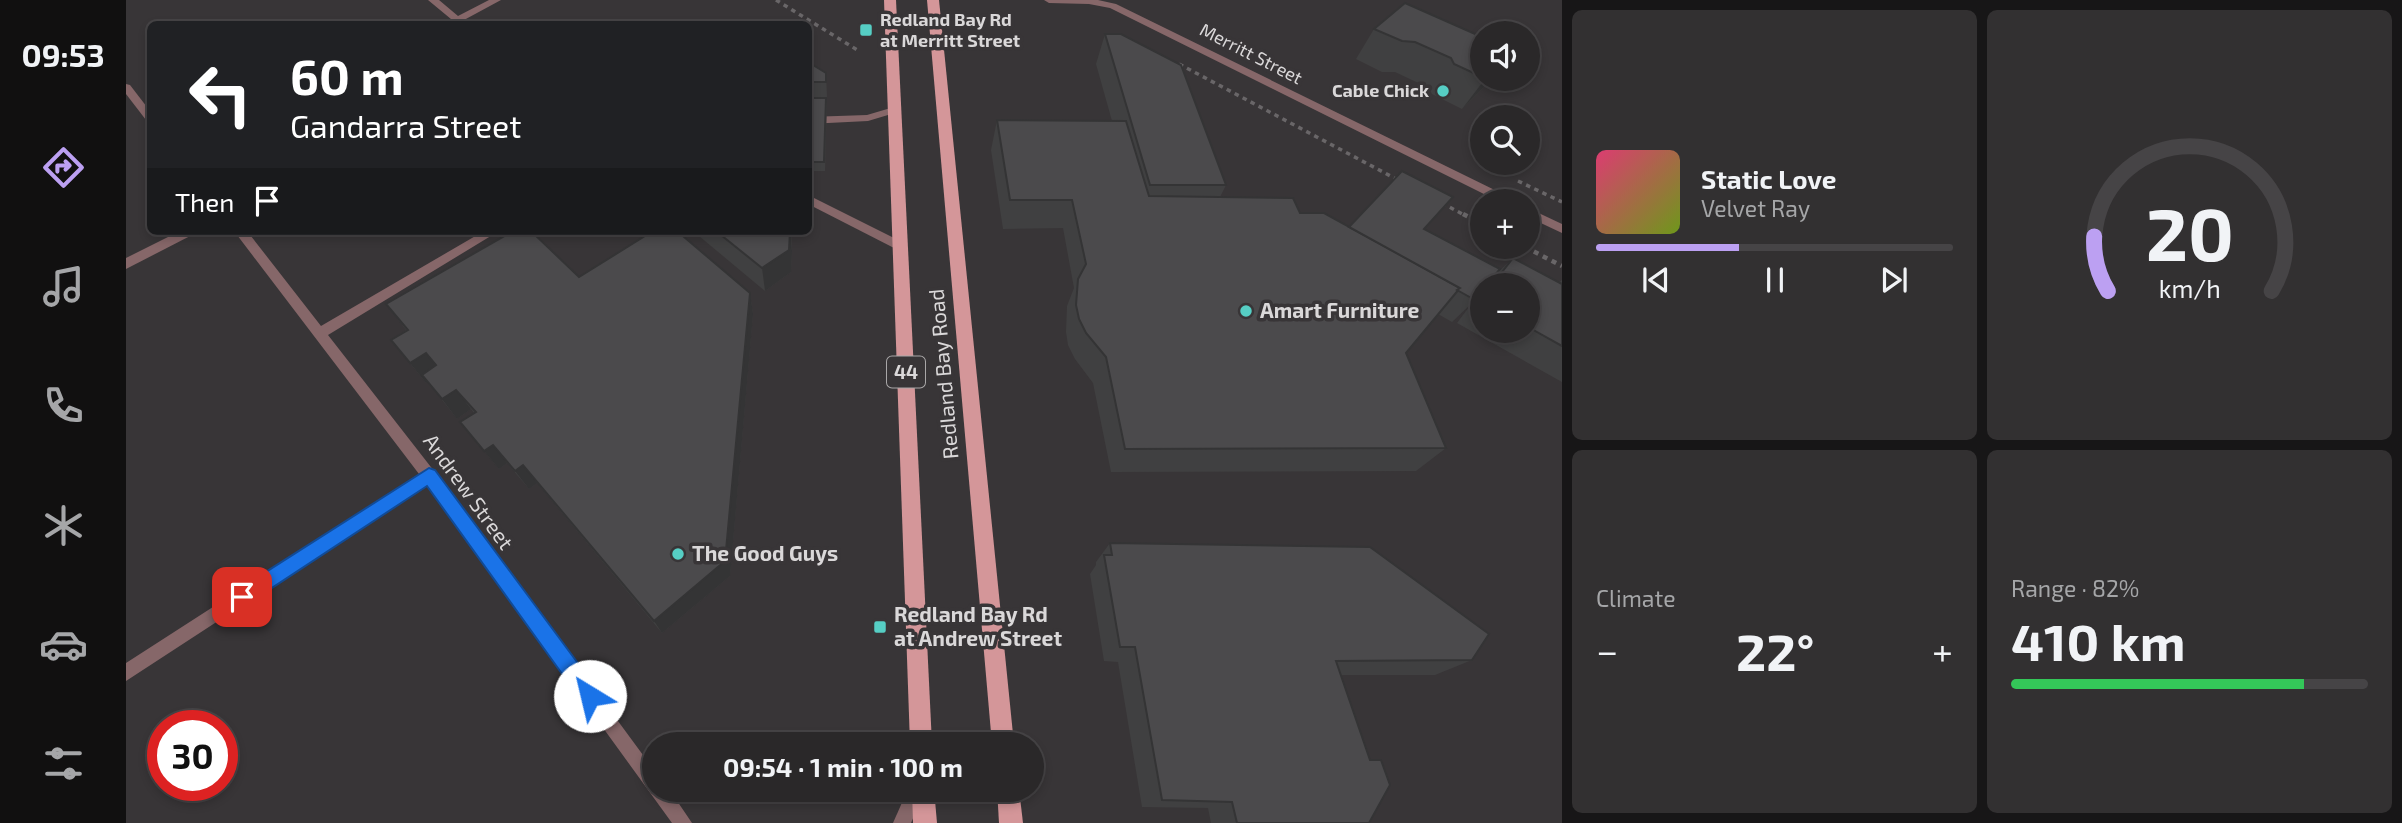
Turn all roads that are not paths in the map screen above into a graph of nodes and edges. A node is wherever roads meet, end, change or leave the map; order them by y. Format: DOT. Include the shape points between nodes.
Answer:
graph roads {
  1 [pos="433,0"];
  2 [pos="496,0"];
  3 [pos="890,0"];
  4 [pos="933,0"];
  5 [pos="1049,0"];
  6 [pos="459,21"];
  7 [pos="462,21"];
  8 [pos="126,87"];
  9 [pos="894,110"];
  10 [pos="147,114"];
  11 [pos="812,121"];
  12 [pos="1483,189"];
  13 [pos="812,201"];
  14 [pos="1540,218"];
  15 [pos="1562,229"];
  16 [pos="182,235"];
  17 [pos="243,235"];
  18 [pos="486,235"];
  19 [pos="900,246"];
  20 [pos="126,264"];
  21 [pos="321,334"];
  22 [pos="429,476"];
  23 [pos="126,673"];
  24 [pos="920,732"];
  25 [pos="1002,732"];
  26 [pos="642,768"];
  27 [pos="668,802"];
  28 [pos="911,802"];
  29 [pos="924,802"];
  30 [pos="1009,802"];
  31 [pos="683,823"];
  32 [pos="902,823"];
  33 [pos="925,823"];
  34 [pos="1011,823"];
  1 -- 6 [label="street"];
  2 -- 7 [label="street"];
  3 -- 9 [label="main road, Redland Bay Road / 44"];
  4 -- 25 [label="main road, Redland Bay Road"];
  5 -- 12 [label="street, Merritt Street" via="1113,5"];
  8 -- 10 [label="street"];
  9 -- 11 [label="street" via="868,118"];
  9 -- 19 [label="main road, Redland Bay Road / 44"];
  13 -- 19 [label="street"];
  14 -- 15 [label="street"];
  16 -- 20 [label="street"];
  17 -- 21 [label="street, Andrew Street"];
  18 -- 21 [label="street"];
  19 -- 24 [label="main road, Redland Bay Road / 44"];
  21 -- 22 [label="street, Andrew Street"];
  22 -- 23 [label="street"];
  22 -- 26 [label="street, Andrew Street"];
  27 -- 31 [label="street"];
  28 -- 32 [label="street"];
  29 -- 33 [label="main road"];
  30 -- 34 [label="main road"];
}
